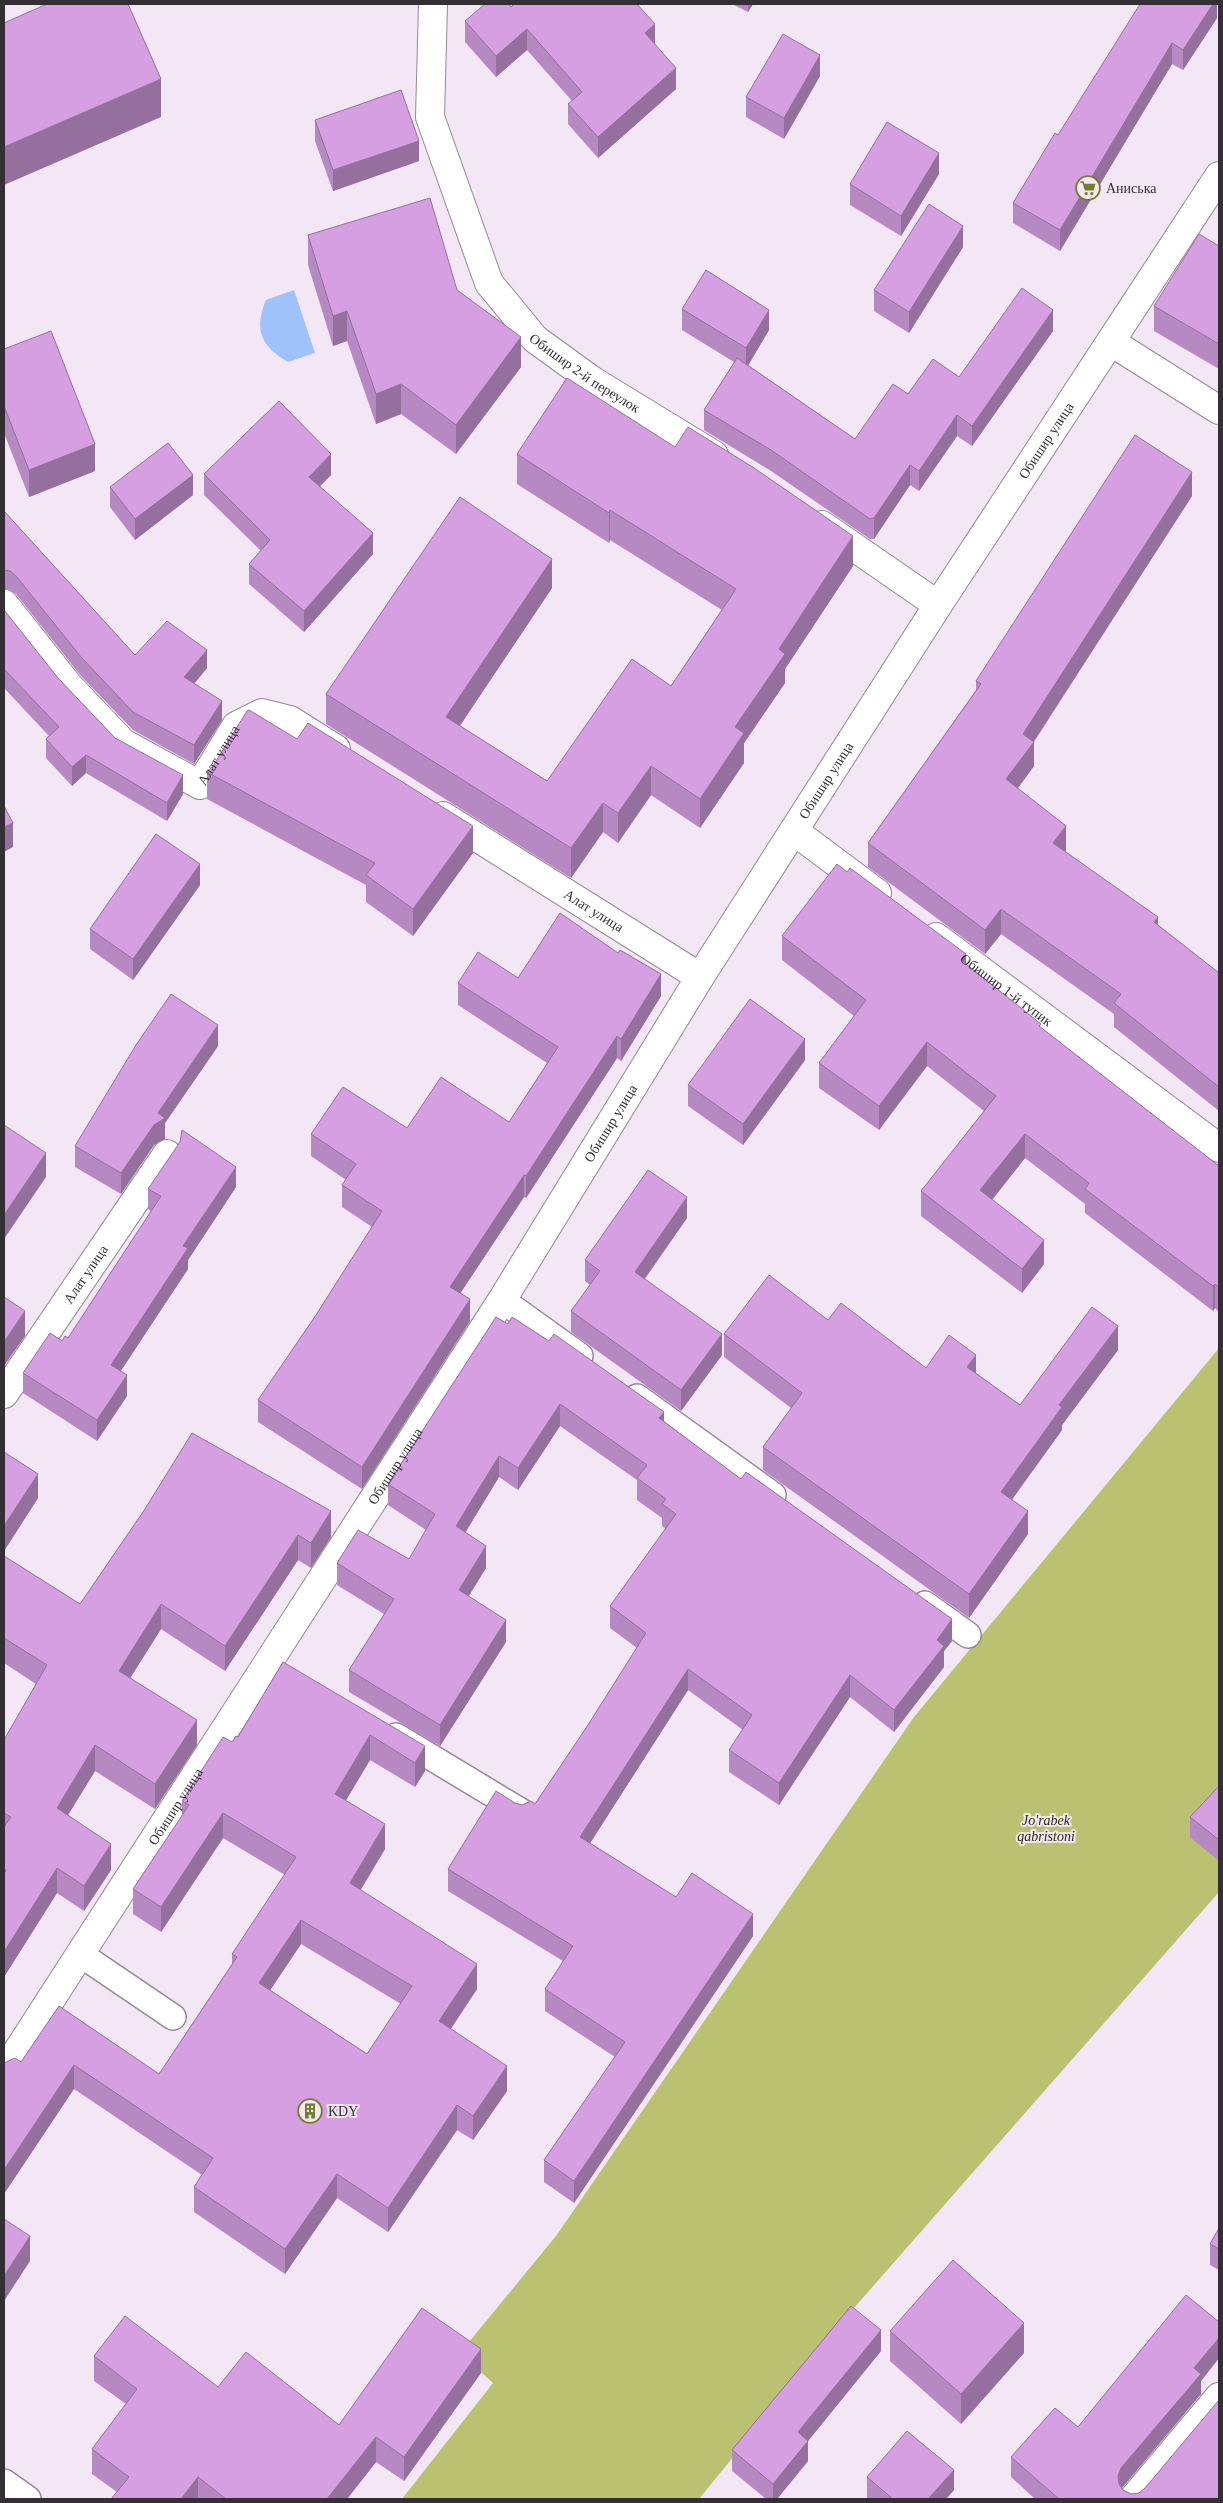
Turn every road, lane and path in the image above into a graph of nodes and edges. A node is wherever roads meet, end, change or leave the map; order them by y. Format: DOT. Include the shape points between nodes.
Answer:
graph roads {
  1 [pos="433,4"];
  2 [pos="1219,176"];
  3 [pos="1111,342"];
  4 [pos="1219,410"];
  5 [pos="736,468"];
  6 [pos="802,511"];
  7 [pos="4,604"];
  8 [pos="938,605"];
  9 [pos="356,762"];
  10 [pos="424,804"];
  11 [pos="794,831"];
  12 [pos="896,907"];
  13 [pos="920,925"];
  14 [pos="700,978"];
  15 [pos="1219,1148"];
  16 [pos="167,1154"];
  17 [pos="502,1300"];
  18 [pos="4,1394"];
  19 [pos="791,1508"];
  20 [pos="903,1589"];
  21 [pos="968,1635"];
  22 [pos="380,1727"];
  23 [pos="522,1812"];
  24 [pos="80,1954"];
  25 [pos="173,2017"];
  26 [pos="4,2072"];
  27 [pos="1219,2397"];
  28 [pos="4,2482"];
  29 [pos="28,2499"];
  30 [pos="1133,2499"];
  1 -- 5 [label="street, Обишир 2-й переулок" via="430,117 489,283 536,339 593,381"];
  2 -- 3 [label="street, Обишир улица"];
  3 -- 4 [label="street"];
  3 -- 8 [label="street, Обишир улица"];
  6 -- 8 [label="street"];
  7 -- 9 [label="street, Алат улица" via="69,686 124,743 200,785 236,726 262,713 290,720"];
  8 -- 11 [label="street, Обишир улица"];
  10 -- 14 [label="street, Алат улица"];
  11 -- 12 [label="street"];
  11 -- 14 [label="street, Обишир улица"];
  13 -- 15 [label="street, Обишир 1-й тупик"];
  14 -- 17 [label="street, Обишир улица"];
  16 -- 18 [label="street, Алат улица"];
  17 -- 19 [label="lane"];
  17 -- 24 [label="street, Обишир улица" via="279,1667"];
  20 -- 21 [label="lane"];
  22 -- 23 [label="lane"];
  24 -- 25 [label="lane"];
  24 -- 26 [label="street, Обишир улица"];
  27 -- 30 [label="street"];
  28 -- 29 [label="lane"];
}
